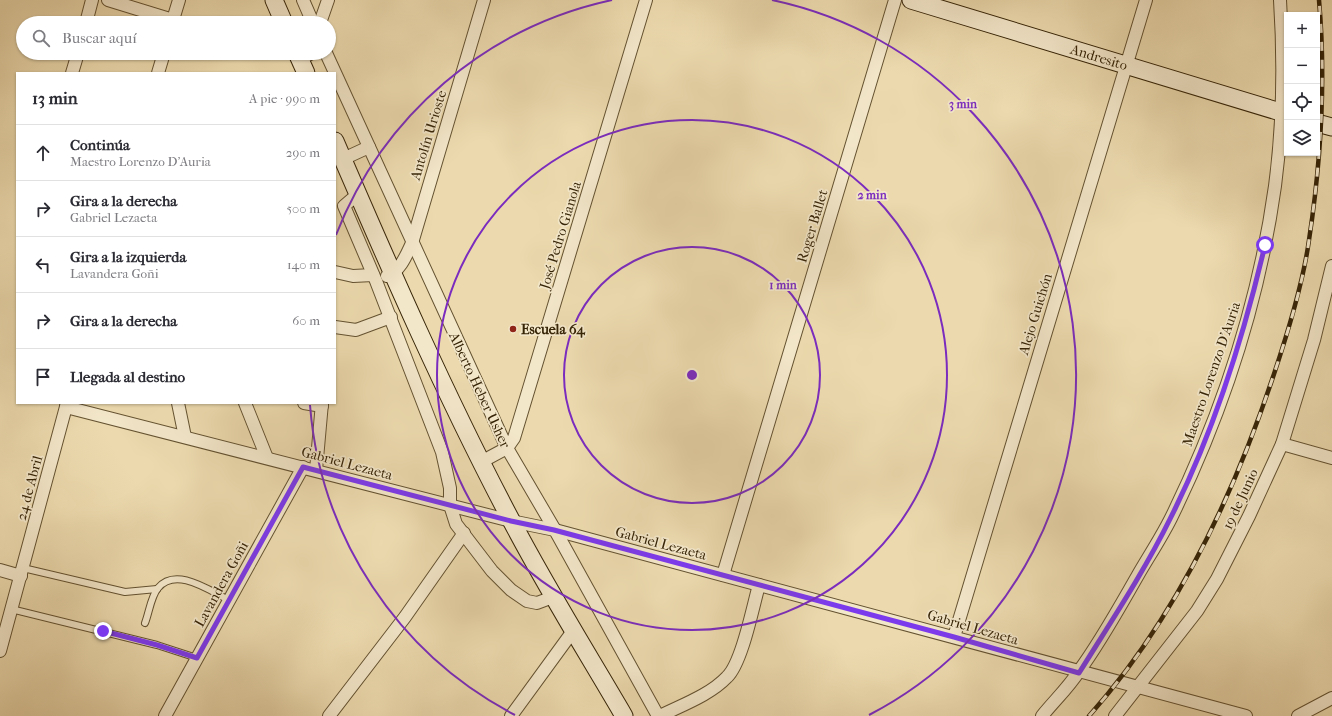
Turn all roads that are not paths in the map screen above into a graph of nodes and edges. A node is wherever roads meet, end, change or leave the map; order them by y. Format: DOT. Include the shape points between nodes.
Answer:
graph roads {
  1 [pos="92,0"];
  2 [pos="108,0"];
  3 [pos="179,0"];
  4 [pos="274,0"];
  5 [pos="303,0"];
  6 [pos="328,0"];
  7 [pos="484,0"];
  8 [pos="646,0"];
  9 [pos="895,0"];
  10 [pos="911,0"];
  11 [pos="1146,0"];
  12 [pos="1280,0"];
  13 [pos="88,16"];
  14 [pos="158,16"];
  15 [pos="174,16"];
  16 [pos="281,16"];
  17 [pos="310,16"];
  18 [pos="322,16"];
  19 [pos="76,60"];
  20 [pos="162,60"];
  21 [pos="329,60"];
  22 [pos="1125,65"];
  23 [pos="72,72"];
  24 [pos="158,72"];
  25 [pos="335,72"];
  26 [pos="336,75"];
  27 [pos="1284,114"];
  28 [pos="1320,124"];
  29 [pos="1332,126"];
  30 [pos="336,143"];
  31 [pos="369,147"];
  32 [pos="343,159"];
  33 [pos="358,194"];
  34 [pos="340,208"];
  35 [pos="412,243"];
  36 [pos="1332,266"];
  37 [pos="336,272"];
  38 [pos="392,274"];
  39 [pos="375,278"];
  40 [pos="391,317"];
  41 [pos="336,327"];
  42 [pos="178,404"];
  43 [pos="245,404"];
  44 [pos="66,405"];
  45 [pos="322,405"];
  46 [pos="185,437"];
  47 [pos="1282,444"];
  48 [pos="507,448"];
  49 [pos="267,458"];
  50 [pos="1332,458"];
  51 [pos="481,462"];
  52 [pos="303,467"];
  53 [pos="316,470"];
  54 [pos="450,505"];
  55 [pos="511,521"];
  56 [pos="554,530"];
  57 [pos="464,533"];
  58 [pos="0,570"];
  59 [pos="22,572"];
  60 [pos="723,575"];
  61 [pos="759,585"];
  62 [pos="157,588"];
  63 [pos="553,597"];
  64 [pos="229,600"];
  65 [pos="11,609"];
  66 [pos="145,623"];
  67 [pos="573,631"];
  68 [pos="954,637"];
  69 [pos="0,651"];
  70 [pos="197,658"];
  71 [pos="1079,673"];
  72 [pos="1139,687"];
  73 [pos="1332,698"];
  74 [pos="165,716"];
  75 [pos="329,716"];
  76 [pos="511,716"];
  77 [pos="624,716"];
  78 [pos="659,716"];
  79 [pos="1042,716"];
  80 [pos="1115,716"];
  81 [pos="1246,716"];
  82 [pos="1298,716"];
  1 -- 13 [label="street"];
  2 -- 14 [label="street"];
  3 -- 15 [label="street"];
  4 -- 16 [label="street"];
  5 -- 17 [label="street"];
  6 -- 18 [label="street"];
  7 -- 35 [label="street, Antolín Urioste"];
  8 -- 48 [label="street, José Pedro Gianola" via="514,438"];
  9 -- 60 [label="street, Roger Ballet"];
  10 -- 22 [label="street, Andresito"];
  11 -- 22 [label="street, Alejo Guichón"];
  12 -- 27 [label="street, Maestro Lorenzo D'Auria"];
  19 -- 23 [label="street"];
  20 -- 24 [label="street"];
  21 -- 25 [label="street, Alberto Heber Usher"];
  22 -- 27 [label="street, Andresito"];
  22 -- 68 [label="street, Alejo Guichón"];
  26 -- 31 [label="street, Alberto Heber Usher"];
  27 -- 71 [label="street, Maestro Lorenzo D'Auria" via="1265,245 1249,313 1211,427 1170,520"];
  28 -- 29 [label="street"];
  30 -- 32 [label="street"];
  31 -- 32 [label="street"];
  31 -- 35 [label="street, Alberto Heber Usher"];
  32 -- 33 [label="street"];
  33 -- 34 [label="street"];
  33 -- 38 [label="street"];
  34 -- 39 [label="street"];
  35 -- 38 [label="street, Antolín Urioste" via="405,258"];
  35 -- 48 [label="street, Alberto Heber Usher"];
  36 -- 47 [label="street, 19 de Junio" via="1312,346"];
  37 -- 39 [label="street"];
  38 -- 39 [label="street"];
  38 -- 51 [label="street"];
  39 -- 40 [label="street"];
  40 -- 41 [label="street" via="356,330"];
  40 -- 54 [label="street" via="442,452 450,488"];
  42 -- 46 [label="street"];
  43 -- 49 [label="street"];
  44 -- 46 [label="street, Gabriel Lezaeta"];
  44 -- 59 [label="street, 24 de Abril"];
  45 -- 53 [label="street"];
  46 -- 49 [label="street, Gabriel Lezaeta"];
  47 -- 50 [label="street"];
  47 -- 72 [label="street, 19 de Junio" via="1217,579 1197,611"];
  48 -- 51 [label="street"];
  48 -- 56 [label="street, Alberto Heber Usher"];
  49 -- 52 [label="street, Gabriel Lezaeta"];
  51 -- 55 [label="street"];
  52 -- 53 [label="street, Gabriel Lezaeta"];
  52 -- 64 [label="street, Lavandera Goñi"];
  53 -- 54 [label="street, Gabriel Lezaeta"];
  54 -- 55 [label="street, Gabriel Lezaeta"];
  54 -- 57 [label="street" via="456,524"];
  55 -- 56 [label="street, Gabriel Lezaeta"];
  55 -- 63 [label="street"];
  56 -- 60 [label="street, Gabriel Lezaeta"];
  56 -- 78 [label="street, Alberto Heber Usher"];
  57 -- 63 [label="street" via="492,572 511,590 528,601 537,603"];
  57 -- 75 [label="street" via="405,617"];
  58 -- 59 [label="street"];
  59 -- 62 [label="lane" via="125,592"];
  59 -- 65 [label="street, 24 de Abril"];
  60 -- 61 [label="street, Gabriel Lezaeta"];
  61 -- 68 [label="street, Gabriel Lezaeta"];
  61 -- 78 [label="street" via="738,657 728,677 714,688"];
  62 -- 64 [label="lane" via="165,581 187,580"];
  62 -- 66 [label="lane"];
  63 -- 67 [label="street"];
  64 -- 70 [label="street, Lavandera Goñi"];
  65 -- 69 [label="street, 24 de Abril"];
  65 -- 70 [label="lane" via="157,645"];
  67 -- 76 [label="street"];
  67 -- 77 [label="street"];
  68 -- 71 [label="street, Gabriel Lezaeta"];
  70 -- 74 [label="street, Lavandera Goñi"];
  71 -- 72 [label="street, Gabriel Lezaeta"];
  71 -- 79 [label="street, Maestro Lorenzo D'Auria"];
  72 -- 80 [label="street, 19 de Junio"];
  72 -- 81 [label="street, Gabriel Lezaeta"];
  73 -- 82 [label="street"];
}
